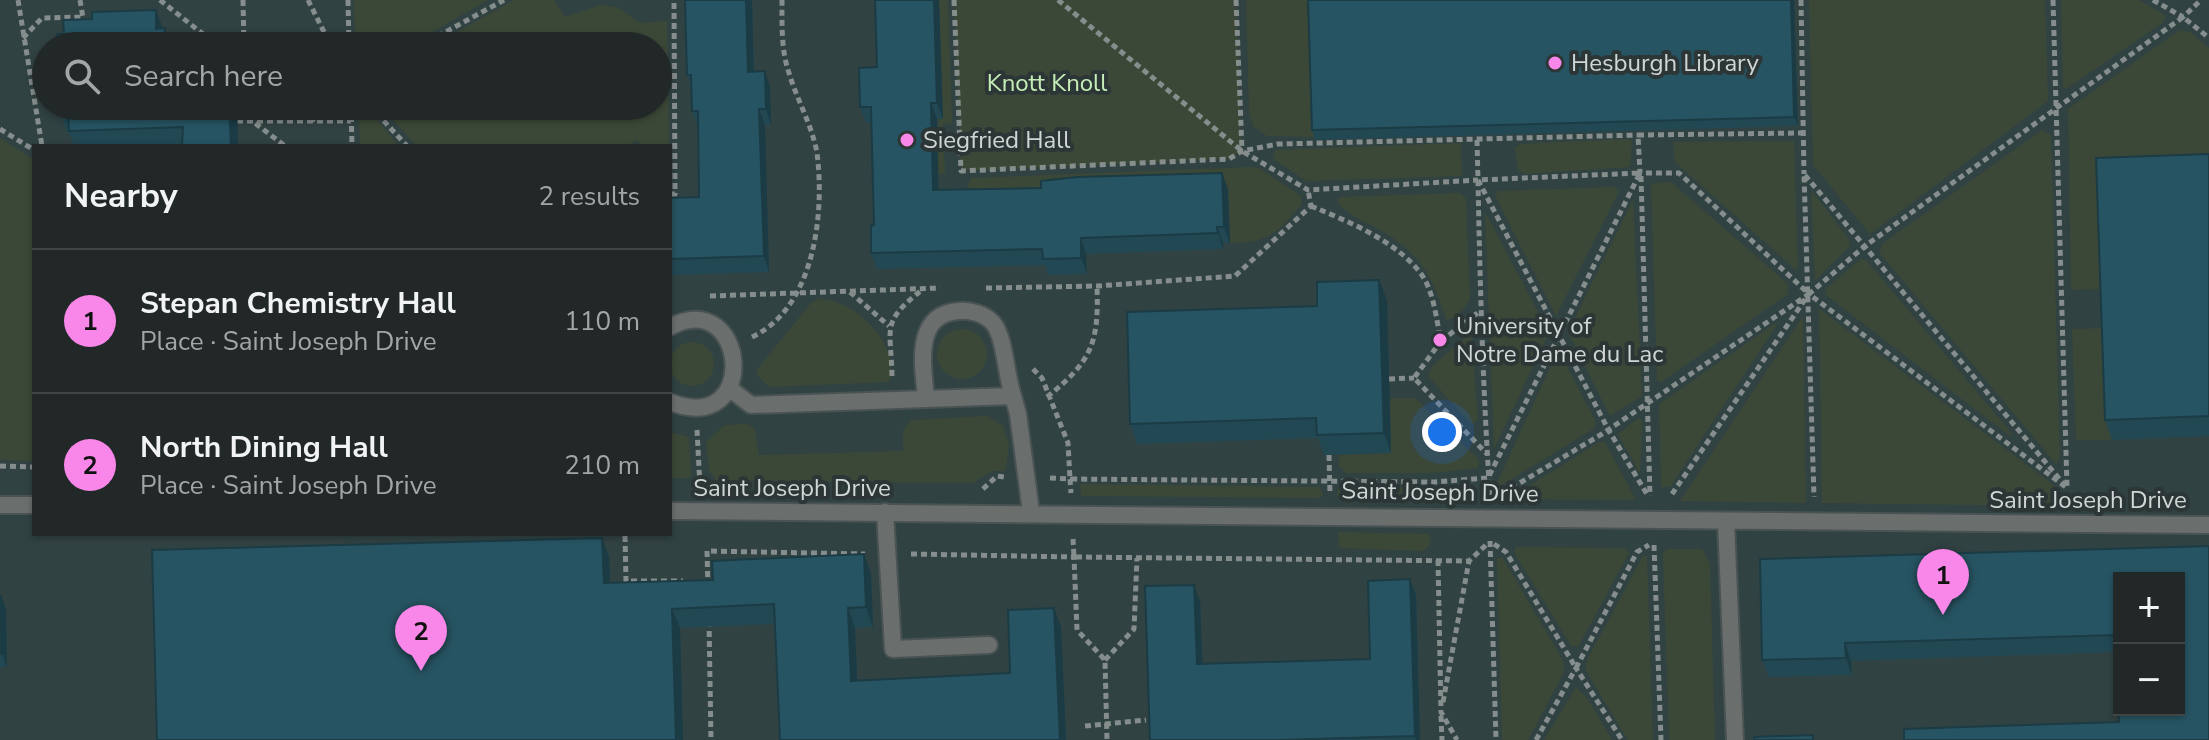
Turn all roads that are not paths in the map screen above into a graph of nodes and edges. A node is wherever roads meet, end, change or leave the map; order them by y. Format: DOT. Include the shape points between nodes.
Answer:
graph roads {
  1 [pos="672,326"];
  2 [pos="729,388"];
  3 [pos="1013,396"];
  4 [pos="926,398"];
  5 [pos="672,403"];
  6 [pos="0,505"];
  7 [pos="32,505"];
  8 [pos="672,511"];
  9 [pos="885,512"];
  10 [pos="1031,512"];
  11 [pos="1726,521"];
  12 [pos="2209,525"];
  13 [pos="989,645"];
  14 [pos="1735,740"];
  1 -- 2 [label="street" via="701,321 725,336 736,362"];
  2 -- 4 [label="street" via="751,405"];
  2 -- 5 [label="street" via="708,405"];
  3 -- 4 [label="street"];
  3 -- 4 [label="street" via="993,323 979,313 956,311 936,319 923,338"];
  3 -- 10 [label="street"];
  6 -- 7 [label="street"];
  8 -- 9 [label="street, Saint Joseph Drive"];
  9 -- 10 [label="street, Saint Joseph Drive"];
  9 -- 13 [label="street" via="893,649"];
  10 -- 11 [label="street, Saint Joseph Drive"];
  11 -- 12 [label="street, Saint Joseph Drive"];
  11 -- 14 [label="street"];
}
